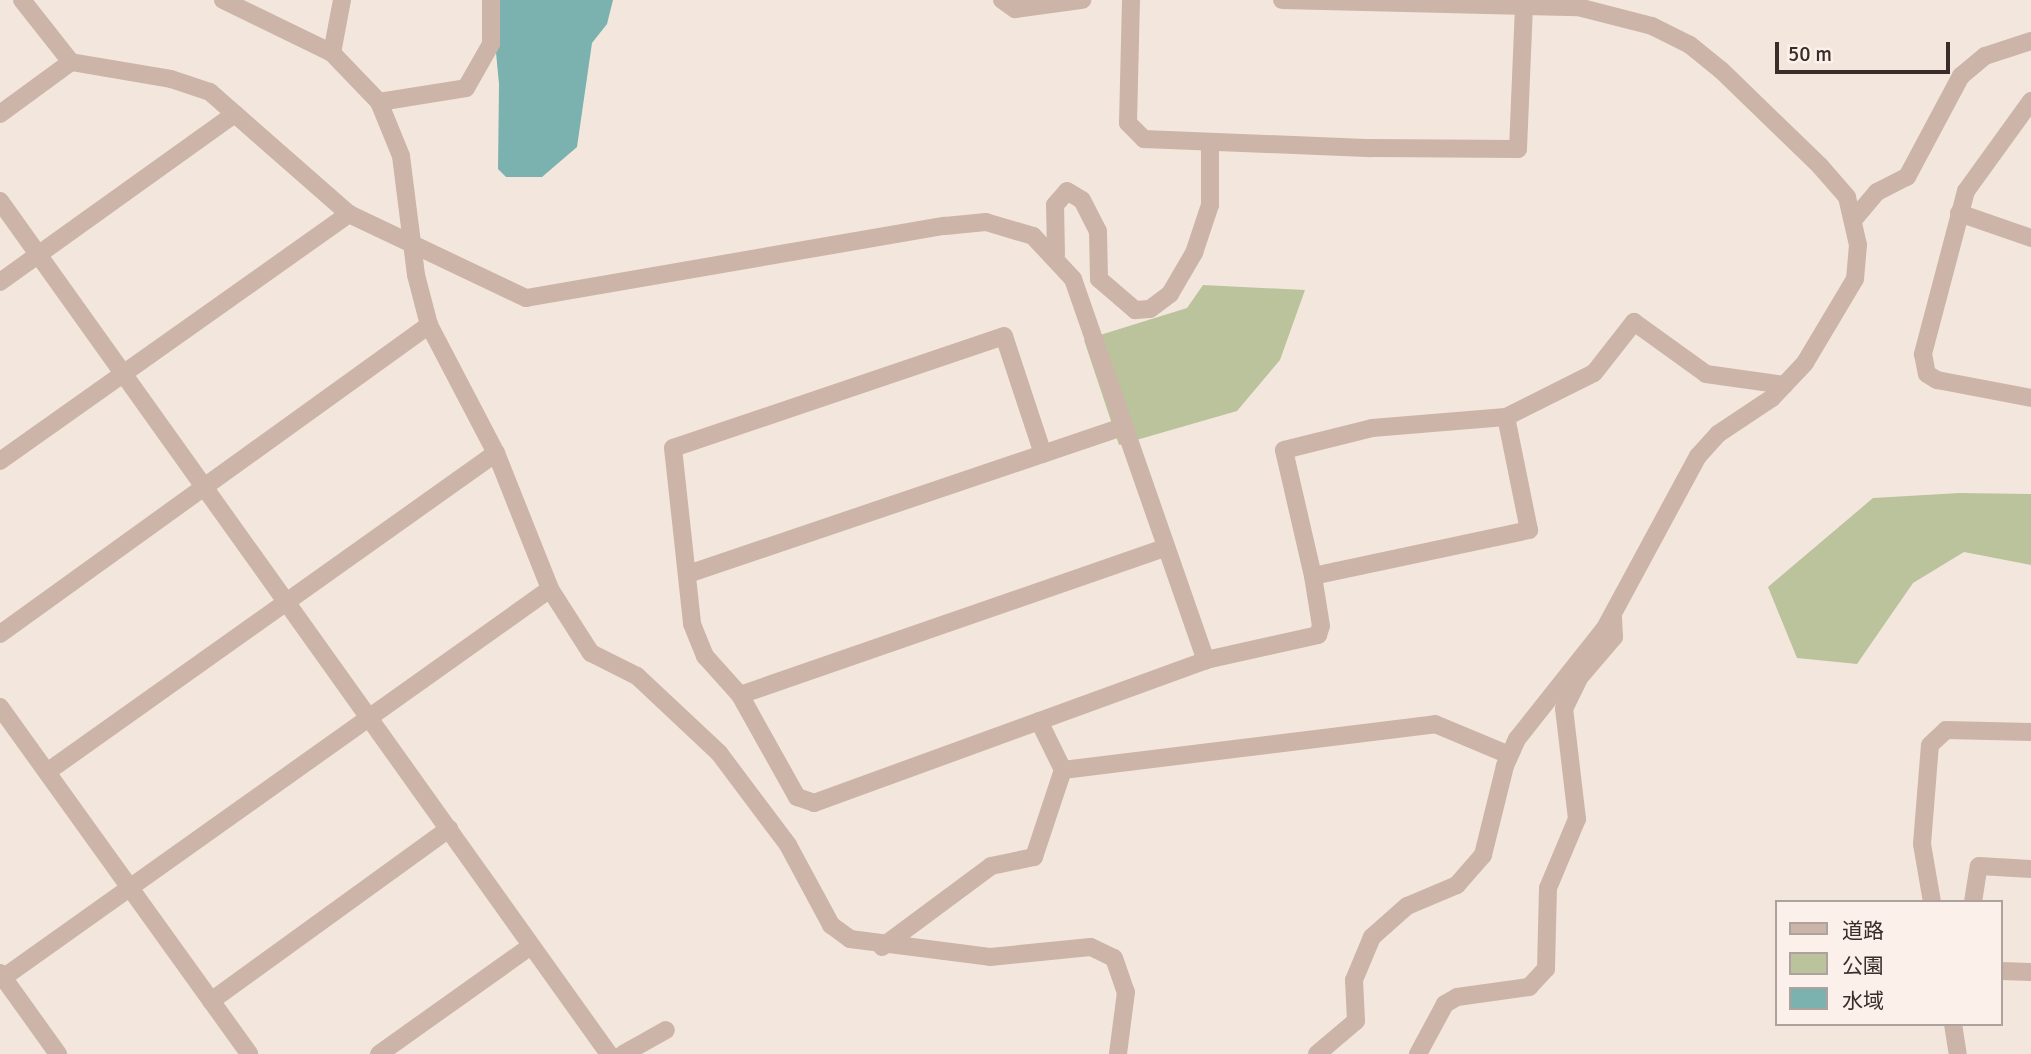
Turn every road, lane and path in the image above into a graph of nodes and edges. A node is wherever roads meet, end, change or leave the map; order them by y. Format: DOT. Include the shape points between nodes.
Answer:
graph roads {
  1 [pos="22,0"];
  2 [pos="223,0"];
  3 [pos="342,0"];
  4 [pos="491,0"];
  5 [pos="1002,0"];
  6 [pos="1082,0"];
  7 [pos="1131,0"];
  8 [pos="1282,0"];
  9 [pos="1379,1"];
  10 [pos="1524,6"];
  11 [pos="2031,41"];
  12 [pos="332,53"];
  13 [pos="71,62"];
  14 [pos="2031,101"];
  15 [pos="379,102"];
  16 [pos="0,114"];
  17 [pos="235,114"];
  18 [pos="1210,144"];
  19 [pos="0,201"];
  20 [pos="1959,213"];
  21 [pos="349,214"];
  22 [pos="1854,218"];
  23 [pos="2031,238"];
  24 [pos="413,246"];
  25 [pos="38,255"];
  26 [pos="1056,255"];
  27 [pos="0,282"];
  28 [pos="429,325"];
  29 [pos="123,373"];
  30 [pos="1784,385"];
  31 [pos="2030,396"];
  32 [pos="1506,417"];
  33 [pos="1124,426"];
  34 [pos="496,453"];
  35 [pos="1043,454"];
  36 [pos="0,461"];
  37 [pos="204,487"];
  38 [pos="1164,548"];
  39 [pos="688,574"];
  40 [pos="1314,576"];
  41 [pos="550,589"];
  42 [pos="285,600"];
  43 [pos="1613,616"];
  44 [pos="0,634"];
  45 [pos="1206,660"];
  46 [pos="740,695"];
  47 [pos="0,707"];
  48 [pos="369,718"];
  49 [pos="1038,721"];
  50 [pos="2031,732"];
  51 [pos="1509,755"];
  52 [pos="1063,770"];
  53 [pos="47,772"];
  54 [pos="449,829"];
  55 [pos="2031,869"];
  56 [pos="130,888"];
  57 [pos="1932,900"];
  58 [pos="1973,900"];
  59 [pos="531,946"];
  60 [pos="882,947"];
  61 [pos="2003,971"];
  62 [pos="2031,972"];
  63 [pos="1,977"];
  64 [pos="211,1001"];
  65 [pos="1953,1026"];
  66 [pos="1964,1026"];
  67 [pos="666,1030"];
  68 [pos="58,1054"];
  69 [pos="249,1054"];
  70 [pos="379,1054"];
  71 [pos="610,1054"];
  72 [pos="623,1054"];
  73 [pos="1118,1054"];
  74 [pos="1317,1054"];
  75 [pos="1418,1054"];
  76 [pos="1960,1054"];
  1 -- 13 [label="street"];
  2 -- 12 [label="street"];
  3 -- 12 [label="street"];
  4 -- 15 [label="street" via="491,44 466,88"];
  5 -- 6 [label="street" via="1015,9"];
  7 -- 18 [label="street" via="1128,123 1144,139"];
  8 -- 9 [label="street"];
  9 -- 10 [label="street"];
  10 -- 18 [label="street" via="1518,149"];
  10 -- 22 [label="street" via="1617,15 1690,45 1820,166 1847,197"];
  11 -- 22 [label="street" via="1985,56 1961,76 1907,177 1877,192"];
  12 -- 15 [label="street"];
  13 -- 16 [label="street"];
  13 -- 17 [label="street" via="171,79 210,92"];
  14 -- 20 [label="street" via="1966,191"];
  15 -- 24 [label="street" via="401,156"];
  17 -- 21 [label="street"];
  17 -- 25 [label="street"];
  18 -- 26 [label="street" via="1210,205 1194,253 1170,294 1150,309 1135,310 1099,279 1098,231 1082,200 1067,191 1055,205"];
  19 -- 25 [label="street"];
  20 -- 23 [label="street"];
  20 -- 31 [label="street" via="1944,284 1923,344 1927,374 1950,385"];
  21 -- 24 [label="street"];
  21 -- 29 [label="street"];
  22 -- 30 [label="street" via="1855,279 1804,363"];
  24 -- 26 [label="street" via="526,298 986,222 1013,226"];
  24 -- 28 [label="street"];
  25 -- 27 [label="street"];
  25 -- 29 [label="street"];
  26 -- 33 [label="street" via="1084,305"];
  28 -- 34 [label="street"];
  28 -- 37 [label="street"];
  29 -- 36 [label="street"];
  29 -- 37 [label="street"];
  30 -- 32 [label="street" via="1706,374 1634,322 1594,373"];
  30 -- 43 [label="street" via="1718,434 1698,456"];
  32 -- 40 [label="street" via="1529,530"];
  32 -- 40 [label="street" via="1372,428 1284,450"];
  33 -- 35 [label="street"];
  33 -- 38 [label="street"];
  34 -- 41 [label="street"];
  34 -- 42 [label="street"];
  35 -- 39 [label="street"];
  35 -- 39 [label="street" via="1004,336 673,448"];
  37 -- 42 [label="street"];
  37 -- 44 [label="street"];
  38 -- 45 [label="street"];
  38 -- 46 [label="street"];
  39 -- 46 [label="street" via="692,624 705,656"];
  40 -- 45 [label="street" via="1318,635"];
  41 -- 48 [label="street"];
  41 -- 60 [label="street" via="591,653 637,676 719,753 788,845 831,925 850,939"];
  42 -- 48 [label="street"];
  42 -- 53 [label="street"];
  43 -- 51 [label="street" via="1528,722"];
  43 -- 75 [label="street" via="1610,644 1579,678 1564,709 1577,818 1548,888 1546,969 1529,986 1450,1000 1432,1020"];
  45 -- 49 [label="street"];
  46 -- 49 [label="street" via="797,797 814,803"];
  47 -- 53 [label="street"];
  48 -- 54 [label="street"];
  48 -- 56 [label="street"];
  49 -- 52 [label="street"];
  50 -- 57 [label="street" via="1946,730 1930,746 1922,844"];
  51 -- 52 [label="street" via="1435,724"];
  51 -- 74 [label="street" via="1483,855 1457,885 1407,906 1372,937 1354,980 1356,1021"];
  52 -- 60 [label="street" via="1034,857 991,866"];
  53 -- 56 [label="street"];
  54 -- 59 [label="street"];
  54 -- 64 [label="street"];
  55 -- 58 [label="street" via="1979,866"];
  56 -- 63 [label="street"];
  56 -- 64 [label="street"];
  59 -- 70 [label="street"];
  59 -- 71 [label="street"];
  60 -- 73 [label="street" via="990,957 1085,947 1104,951 1124,975 1126,1006"];
  61 -- 62 [label="street"];
  63 -- 68 [label="street"];
  64 -- 69 [label="street"];
  65 -- 76 [label="street"];
  66 -- 76 [label="street"];
  67 -- 72 [label="street"];
}
